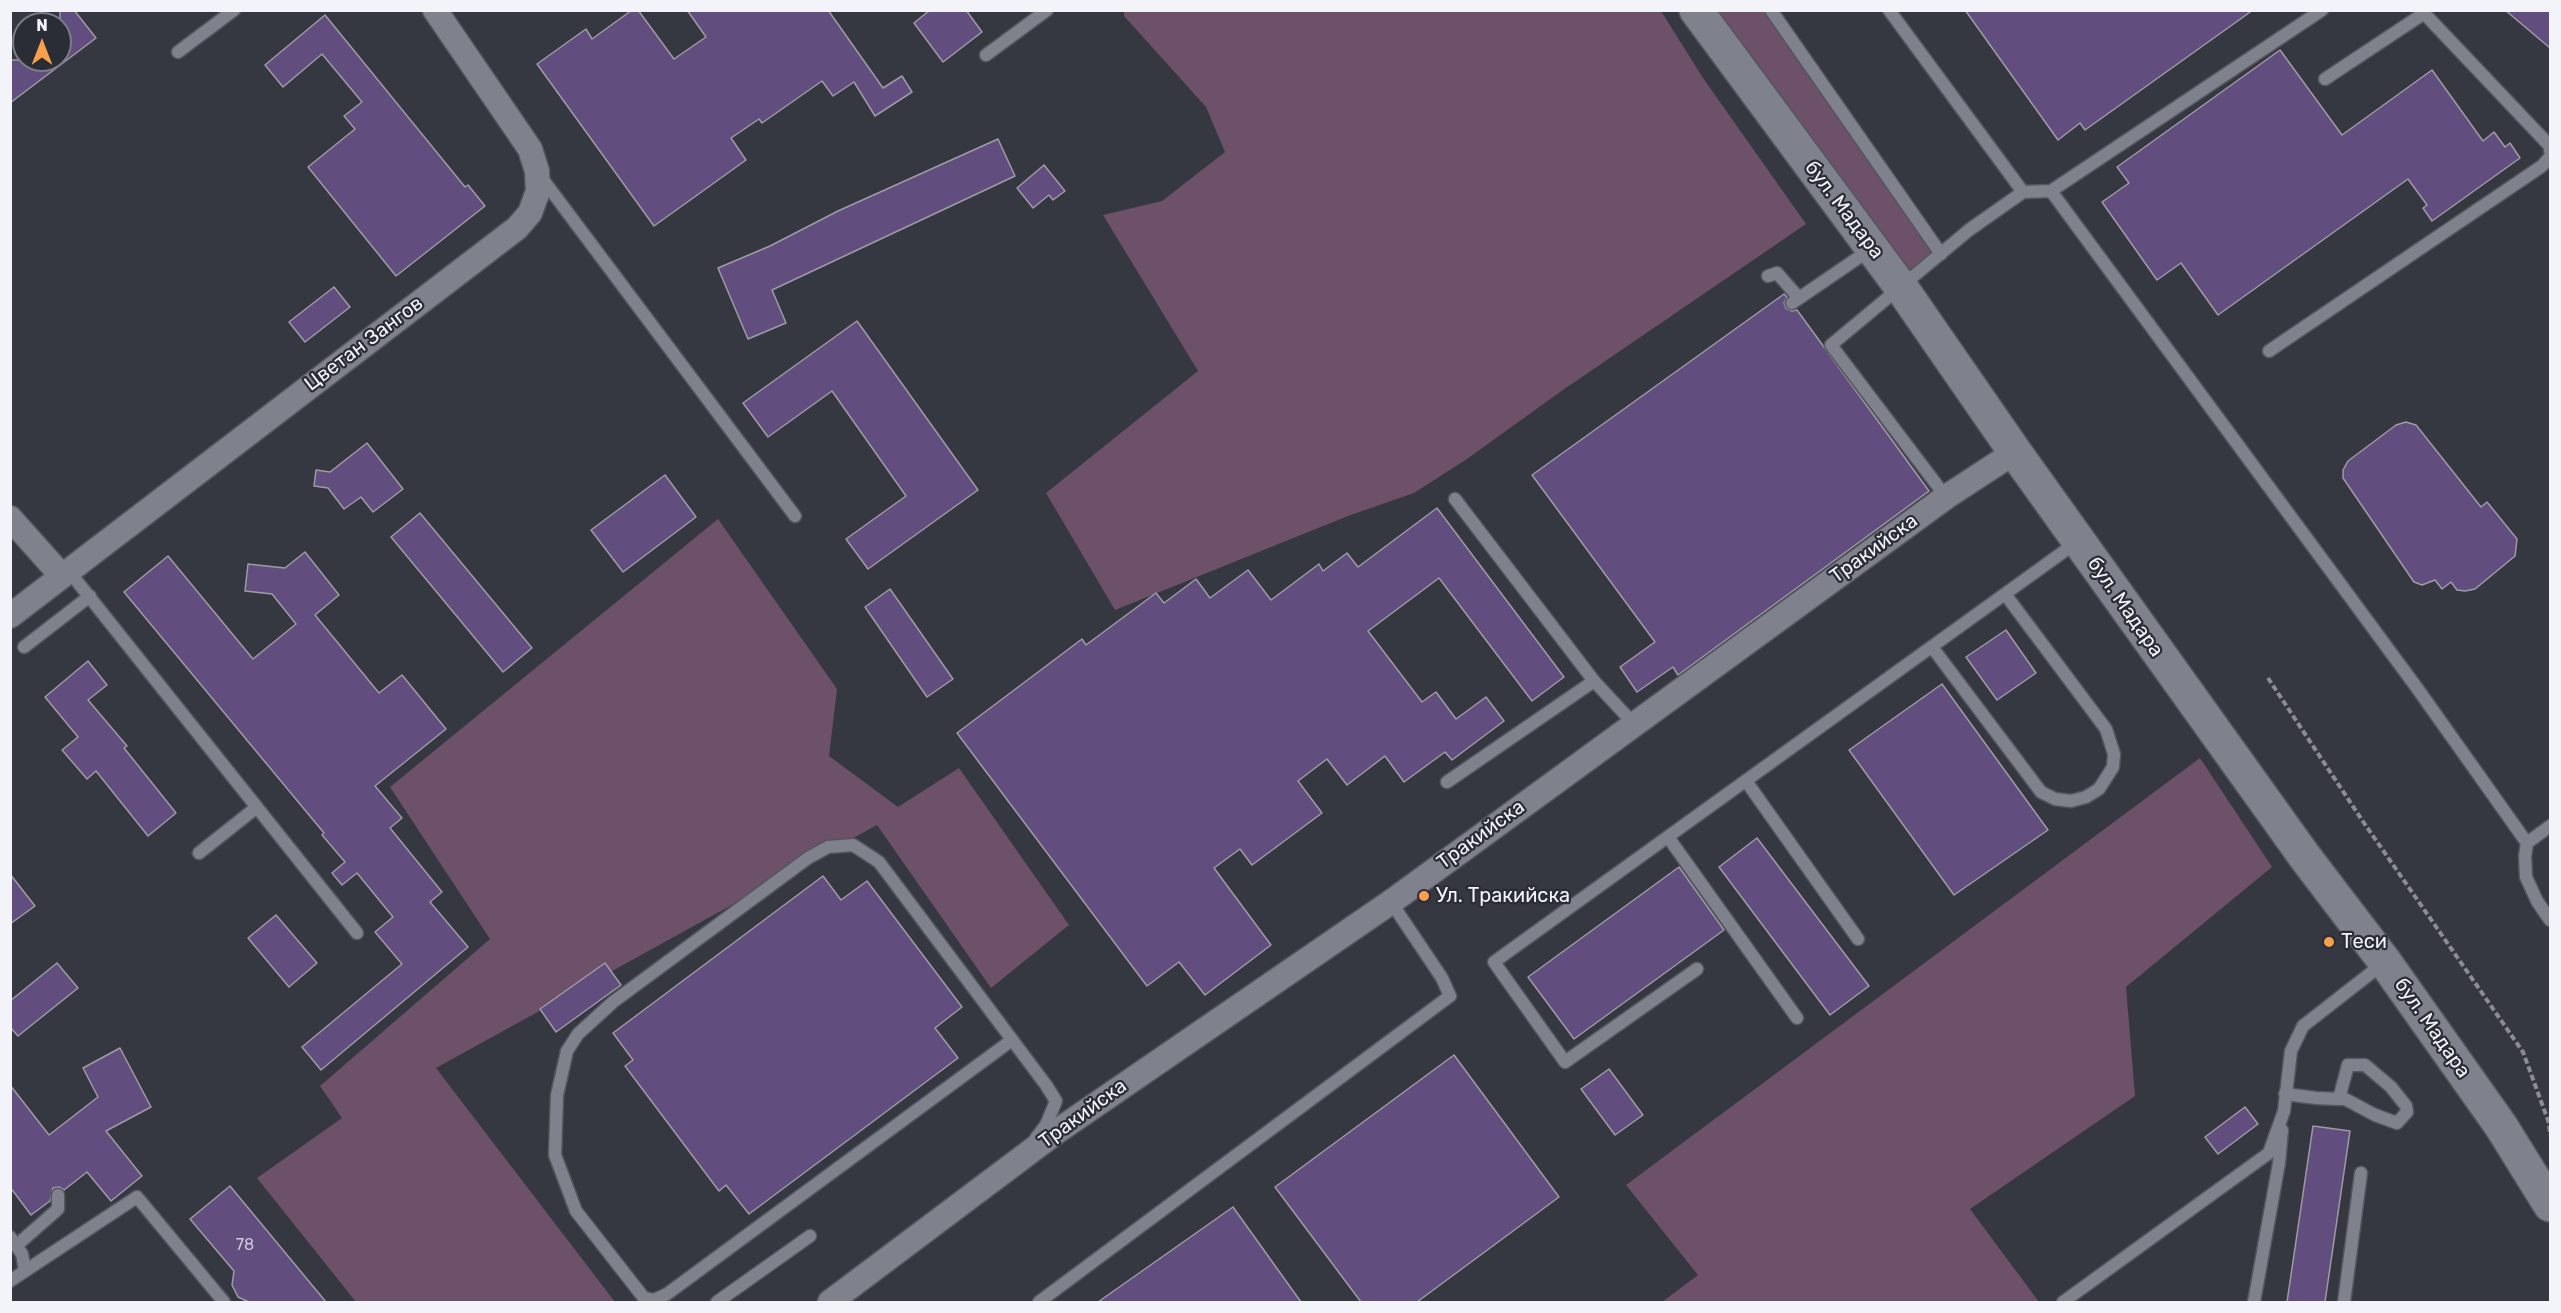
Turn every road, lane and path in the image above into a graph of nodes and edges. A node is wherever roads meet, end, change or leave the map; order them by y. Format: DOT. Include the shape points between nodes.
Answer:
graph roads {
  1 [pos="234,10"];
  2 [pos="435,10"];
  3 [pos="1047,10"];
  4 [pos="1696,10"];
  5 [pos="1771,10"];
  6 [pos="1890,10"];
  7 [pos="2322,10"];
  8 [pos="2422,12"];
  9 [pos="178,52"];
  10 [pos="986,56"];
  11 [pos="2325,79"];
  12 [pos="2550,151"];
  13 [pos="2550,157"];
  14 [pos="537,171"];
  15 [pos="2051,191"];
  16 [pos="2023,192"];
  17 [pos="1872,248"];
  18 [pos="1941,254"];
  19 [pos="1768,276"];
  20 [pos="1901,287"];
  21 [pos="2269,351"];
  22 [pos="2015,452"];
  23 [pos="1946,496"];
  24 [pos="1455,499"];
  25 [pos="795,516"];
  26 [pos="10,518"];
  27 [pos="2078,541"];
  28 [pos="65,572"];
  29 [pos="2005,594"];
  30 [pos="90,596"];
  31 [pos="10,616"];
  32 [pos="24,647"];
  33 [pos="1932,647"];
  34 [pos="2268,678"];
  35 [pos="1594,681"];
  36 [pos="1634,724"];
  37 [pos="1746,781"];
  38 [pos="1447,782"];
  39 [pos="257,807"];
  40 [pos="2550,826"];
  41 [pos="1668,837"];
  42 [pos="2527,843"];
  43 [pos="199,853"];
  44 [pos="1391,902"];
  45 [pos="2550,920"];
  46 [pos="357,933"];
  47 [pos="1858,939"];
  48 [pos="2385,962"];
  49 [pos="1697,969"];
  50 [pos="1797,1018"];
  51 [pos="1012,1040"];
  52 [pos="2285,1094"];
  53 [pos="2340,1099"];
  54 [pos="2283,1111"];
  55 [pos="2550,1135"];
  56 [pos="1021,1159"];
  57 [pos="2361,1173"];
  58 [pos="58,1195"];
  59 [pos="2550,1205"];
  60 [pos="810,1236"];
  61 [pos="14,1241"];
  62 [pos="25,1271"];
  63 [pos="10,1281"];
  64 [pos="224,1302"];
  65 [pos="717,1302"];
  66 [pos="830,1302"];
  67 [pos="1039,1302"];
  68 [pos="2063,1302"];
  69 [pos="2254,1302"];
  70 [pos="2344,1302"];
  1 -- 9 [label="lane"];
  2 -- 14 [label="street, Цветан Зангов" via="530,149"];
  3 -- 10 [label="lane"];
  4 -- 17 [label="main road, бул. Мадара"];
  5 -- 18 [label="lane"];
  6 -- 16 [label="lane"];
  7 -- 15 [label="lane"];
  8 -- 11 [label="lane"];
  8 -- 12 [label="lane" via="2550,146"];
  13 -- 21 [label="lane"];
  14 -- 25 [label="lane"];
  14 -- 28 [label="street, Цветан Зангов" via="538,191 530,213 517,228"];
  15 -- 16 [label="lane"];
  15 -- 42 [label="lane"];
  16 -- 18 [label="lane"];
  17 -- 19 [label="lane" via="1796,300 1777,273"];
  17 -- 20 [label="main road, бул. Мадара"];
  18 -- 20 [label="lane"];
  20 -- 22 [label="main road, бул. Мадара"];
  20 -- 23 [label="lane" via="1831,345"];
  22 -- 23 [label="street, Тракийска"];
  22 -- 27 [label="main road, бул. Мадара"];
  23 -- 36 [label="street, Тракийска"];
  24 -- 35 [label="lane"];
  26 -- 28 [label="street"];
  27 -- 29 [label="lane"];
  27 -- 48 [label="main road, бул. Мадара"];
  28 -- 30 [label="lane"];
  28 -- 31 [label="street, Цветан Зангов"];
  29 -- 33 [label="lane"];
  29 -- 33 [label="lane" via="2106,729 2114,754 2113,767 2099,789 2071,801 2041,792"];
  30 -- 32 [label="lane"];
  30 -- 39 [label="lane"];
  33 -- 37 [label="lane"];
  34 -- 55 [label="path" via="2523,1052"];
  35 -- 36 [label="lane"];
  35 -- 38 [label="lane"];
  36 -- 44 [label="street, Тракийска"];
  37 -- 41 [label="lane"];
  37 -- 47 [label="lane"];
  39 -- 43 [label="lane"];
  39 -- 46 [label="lane"];
  40 -- 42 [label="lane"];
  41 -- 49 [label="lane" via="1494,962 1566,1062"];
  41 -- 50 [label="lane"];
  42 -- 45 [label="lane" via="2526,878"];
  44 -- 56 [label="street, Тракийска" via="1154,1062"];
  44 -- 67 [label="lane" via="1442,978 1449,996"];
  48 -- 52 [label="lane" via="2304,1026 2291,1051"];
  48 -- 59 [label="main road, бул. Мадара" via="2501,1126"];
  51 -- 51 [label="lane" via="879,862 853,845 828,847 622,995 578,1034 567,1050 557,1095 555,1155 576,1211 644,1298 654,1300"];
  51 -- 56 [label="lane" via="1056,1101 1046,1125"];
  52 -- 53 [label="lane"];
  52 -- 54 [label="lane"];
  53 -- 53 [label="lane" via="2362,1106 2389,1122 2397,1123 2407,1112 2391,1087 2366,1065 2355,1062 2348,1065"];
  54 -- 68 [label="lane" via="2269,1153"];
  54 -- 69 [label="lane" via="2279,1163"];
  56 -- 66 [label="street, Тракийска"];
  57 -- 70 [label="lane"];
  58 -- 61 [label="lane" via="58,1209"];
  60 -- 65 [label="lane"];
  61 -- 62 [label="lane" via="22,1254"];
  62 -- 63 [label="lane"];
  62 -- 64 [label="lane" via="137,1197"];
}
